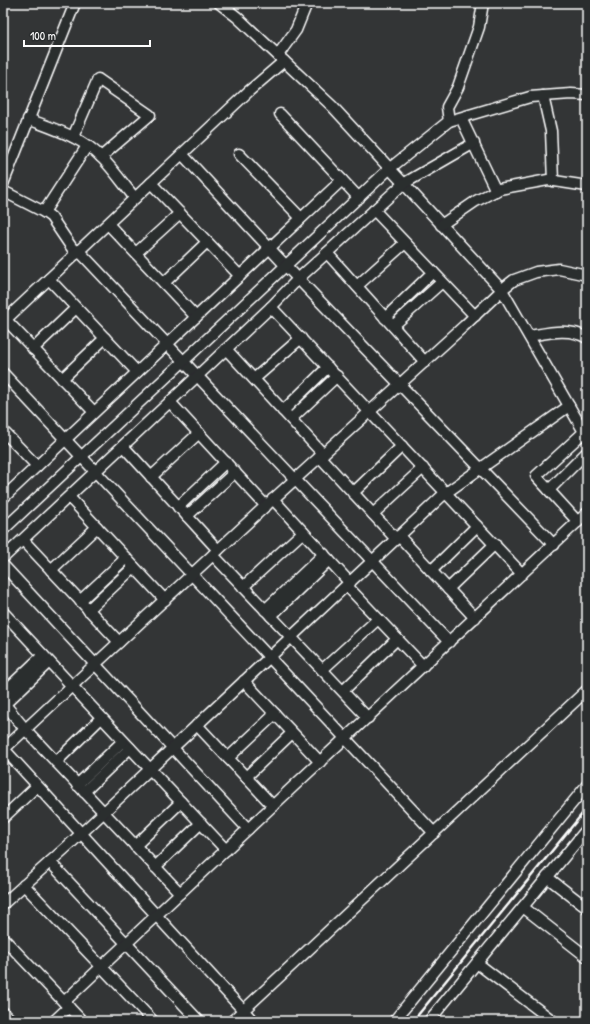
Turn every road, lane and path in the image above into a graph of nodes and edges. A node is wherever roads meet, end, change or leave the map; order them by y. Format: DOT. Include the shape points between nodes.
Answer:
graph roads {
  1 [pos="75,3"];
  2 [pos="219,3"];
  3 [pos="307,3"];
  4 [pos="483,3"];
  5 [pos="281,58"];
  6 [pos="587,95"];
  7 [pos="543,96"];
  8 [pos="280,114"];
  9 [pos="461,118"];
  10 [pos="28,119"];
  11 [pos="449,121"];
  12 [pos="73,136"];
  13 [pos="474,143"];
  14 [pos="87,146"];
  15 [pos="182,154"];
  16 [pos="239,154"];
  17 [pos="101,157"];
  18 [pos="389,169"];
  19 [pos="342,180"];
  20 [pos="553,181"];
  21 [pos="151,183"];
  22 [pos="3,184"];
  23 [pos="403,184"];
  24 [pos="587,186"];
  25 [pos="3,191"];
  26 [pos="496,191"];
  27 [pos="135,198"];
  28 [pos="359,198"];
  29 [pos="374,210"];
  30 [pos="44,212"];
  31 [pos="180,213"];
  32 [pos="301,218"];
  33 [pos="108,224"];
  34 [pos="442,225"];
  35 [pos="207,242"];
  36 [pos="405,243"];
  37 [pos="269,248"];
  38 [pos="78,252"];
  39 [pos="136,253"];
  40 [pos="327,253"];
  41 [pos="286,266"];
  42 [pos="433,272"];
  43 [pos="587,275"];
  44 [pos="240,276"];
  45 [pos="49,279"];
  46 [pos="298,279"];
  47 [pos="442,282"];
  48 [pos="164,283"];
  49 [pos="357,286"];
  50 [pos="502,290"];
  51 [pos="271,307"];
  52 [pos="76,308"];
  53 [pos="474,316"];
  54 [pos="196,317"];
  55 [pos="386,318"];
  56 [pos="4,321"];
  57 [pos="393,326"];
  58 [pos="529,336"];
  59 [pos="105,338"];
  60 [pos="301,338"];
  61 [pos="587,338"];
  62 [pos="167,344"];
  63 [pos="34,349"];
  64 [pos="226,349"];
  65 [pos="184,361"];
  66 [pos="425,362"];
  67 [pos="328,367"];
  68 [pos="137,372"];
  69 [pos="3,374"];
  70 [pos="198,376"];
  71 [pos="337,376"];
  72 [pos="62,379"];
  73 [pos="254,379"];
  74 [pos="400,385"];
  75 [pos="170,402"];
  76 [pos="569,406"];
  77 [pos="283,411"];
  78 [pos="94,412"];
  79 [pos="370,412"];
  80 [pos="291,419"];
  81 [pos="4,433"];
  82 [pos="199,433"];
  83 [pos="586,434"];
  84 [pos="66,439"];
  85 [pos="123,446"];
  86 [pos="402,446"];
  87 [pos="587,452"];
  88 [pos="322,455"];
  89 [pos="82,457"];
  90 [pos="226,462"];
  91 [pos="37,466"];
  92 [pos="423,468"];
  93 [pos="481,469"];
  94 [pos="96,471"];
  95 [pos="235,472"];
  96 [pos="151,477"];
  97 [pos="295,479"];
  98 [pos="549,490"];
  99 [pos="353,492"];
  100 [pos="446,493"];
  101 [pos="69,497"];
  102 [pos="3,498"];
  103 [pos="269,503"];
  104 [pos="178,507"];
  105 [pos="587,513"];
  106 [pos="373,514"];
  107 [pos="187,516"];
  108 [pos="578,522"];
  109 [pos="478,526"];
  110 [pos="97,527"];
  111 [pos="3,530"];
  112 [pos="303,532"];
  113 [pos="398,538"];
  114 [pos="23,540"];
  115 [pos="495,544"];
  116 [pos="554,544"];
  117 [pos="215,553"];
  118 [pos="326,557"];
  119 [pos="3,558"];
  120 [pos="126,558"];
  121 [pos="373,561"];
  122 [pos="3,565"];
  123 [pos="134,567"];
  124 [pos="51,570"];
  125 [pos="431,571"];
  126 [pos="192,574"];
  127 [pos="522,574"];
  128 [pos="349,584"];
  129 [pos="243,587"];
  130 [pos="448,589"];
  131 [pos="165,600"];
  132 [pos="80,601"];
  133 [pos="88,610"];
  134 [pos="3,613"];
  135 [pos="268,613"];
  136 [pos="475,618"];
  137 [pos="378,619"];
  138 [pos="291,638"];
  139 [pos="397,639"];
  140 [pos="119,642"];
  141 [pos="449,642"];
  142 [pos="270,657"];
  143 [pos="46,658"];
  144 [pos="95,664"];
  145 [pos="423,666"];
  146 [pos="322,670"];
  147 [pos="244,681"];
  148 [pos="72,686"];
  149 [pos="587,690"];
  150 [pos="343,691"];
  151 [pos="3,693"];
  152 [pos="4,703"];
  153 [pos="275,714"];
  154 [pos="101,718"];
  155 [pos="368,718"];
  156 [pos="197,725"];
  157 [pos="25,729"];
  158 [pos="292,733"];
  159 [pos="345,738"];
  160 [pos="127,744"];
  161 [pos="173,748"];
  162 [pos="3,749"];
  163 [pos="228,758"];
  164 [pos="56,762"];
  165 [pos="320,762"];
  166 [pos="150,769"];
  167 [pos="246,777"];
  168 [pos="587,785"];
  169 [pos="37,786"];
  170 [pos="81,788"];
  171 [pos="181,802"];
  172 [pos="273,806"];
  173 [pos="104,813"];
  174 [pos="3,818"];
  175 [pos="201,823"];
  176 [pos="248,829"];
  177 [pos="587,829"];
  178 [pos="434,833"];
  179 [pos="81,834"];
  180 [pos="135,846"];
  181 [pos="226,850"];
  182 [pos="50,862"];
  183 [pos="155,867"];
  184 [pos="547,877"];
  185 [pos="24,885"];
  186 [pos="180,893"];
  187 [pos="3,904"];
  188 [pos="523,907"];
  189 [pos="587,908"];
  190 [pos="157,915"];
  191 [pos="3,938"];
  192 [pos="126,944"];
  193 [pos="587,957"];
  194 [pos="477,963"];
  195 [pos="102,967"];
  196 [pos="66,1005"];
  197 [pos="243,1010"];
  198 [pos="3,1012"];
  199 [pos="12,1021"];
  200 [pos="54,1021"];
  201 [pos="82,1021"];
  202 [pos="153,1021"];
  203 [pos="199,1021"];
  204 [pos="232,1021"];
  205 [pos="253,1021"];
  206 [pos="394,1021"];
  207 [pos="429,1021"];
  208 [pos="553,1021"];
  1 -- 10 [label="street"];
  2 -- 5 [label="street"];
  3 -- 5 [label="street"];
  4 -- 11 [label="street" via="479,27 458,87 447,106"];
  5 -- 15 [label="street"];
  5 -- 18 [label="street" via="332,106"];
  6 -- 7 [label="street"];
  7 -- 9 [label="street" via="530,97"];
  7 -- 20 [label="street" via="551,131"];
  8 -- 19 [label="street"];
  9 -- 11 [label="street"];
  9 -- 13 [label="street"];
  10 -- 12 [label="street"];
  10 -- 22 [label="street"];
  11 -- 18 [label="street"];
  12 -- 14 [label="street"];
  12 -- 17 [label="street" via="98,79 150,115"];
  13 -- 23 [label="street"];
  13 -- 26 [label="street"];
  14 -- 17 [label="street"];
  14 -- 30 [label="street"];
  15 -- 21 [label="street"];
  15 -- 37 [label="street"];
  16 -- 32 [label="street"];
  17 -- 27 [label="street"];
  18 -- 23 [label="street"];
  18 -- 28 [label="street"];
  19 -- 28 [label="street"];
  19 -- 32 [label="street"];
  20 -- 24 [label="street"];
  20 -- 26 [label="street"];
  21 -- 27 [label="street"];
  21 -- 31 [label="street"];
  23 -- 29 [label="street"];
  23 -- 34 [label="street"];
  25 -- 30 [label="street"];
  26 -- 34 [label="street" via="476,201"];
  27 -- 33 [label="street"];
  28 -- 41 [label="street"];
  29 -- 36 [label="street"];
  29 -- 40 [label="street"];
  30 -- 38 [label="street" via="51,217"];
  31 -- 35 [label="street"];
  31 -- 39 [label="street"];
  32 -- 37 [label="street"];
  33 -- 38 [label="street"];
  33 -- 39 [label="street"];
  34 -- 50 [label="street"];
  35 -- 44 [label="street"];
  35 -- 48 [label="street"];
  36 -- 42 [label="street"];
  36 -- 49 [label="street"];
  37 -- 41 [label="street"];
  37 -- 44 [label="street"];
  38 -- 45 [label="street"];
  38 -- 62 [label="street"];
  39 -- 48 [label="street"];
  40 -- 46 [label="street"];
  40 -- 49 [label="street"];
  41 -- 46 [label="street"];
  41 -- 65 [label="street"];
  42 -- 47 [label="street"];
  42 -- 55 [label="street"];
  43 -- 50 [label="street" via="559,269 536,272 514,280"];
  44 -- 54 [label="street"];
  45 -- 52 [label="street"];
  45 -- 56 [label="street"];
  46 -- 51 [label="street"];
  46 -- 74 [label="street"];
  47 -- 53 [label="street"];
  47 -- 57 [label="street"];
  48 -- 54 [label="street"];
  49 -- 55 [label="street"];
  50 -- 53 [label="street"];
  50 -- 58 [label="street"];
  51 -- 60 [label="street"];
  51 -- 64 [label="street"];
  52 -- 59 [label="street"];
  52 -- 63 [label="street"];
  53 -- 66 [label="street"];
  54 -- 62 [label="street"];
  55 -- 57 [label="street"];
  56 -- 63 [label="street"];
  57 -- 66 [label="street"];
  58 -- 61 [label="street" via="557,332 581,334"];
  58 -- 76 [label="street"];
  59 -- 68 [label="street"];
  59 -- 72 [label="street"];
  60 -- 67 [label="street"];
  60 -- 73 [label="street"];
  62 -- 65 [label="street"];
  62 -- 68 [label="street"];
  63 -- 72 [label="street"];
  64 -- 70 [label="street"];
  64 -- 73 [label="street"];
  65 -- 70 [label="street"];
  65 -- 89 [label="street"];
  66 -- 74 [label="street"];
  67 -- 71 [label="street"];
  67 -- 77 [label="street"];
  68 -- 78 [label="street"];
  69 -- 84 [label="street"];
  70 -- 75 [label="street"];
  70 -- 97 [label="street"];
  71 -- 79 [label="street"];
  71 -- 80 [label="street"];
  72 -- 78 [label="street"];
  73 -- 77 [label="street"];
  74 -- 79 [label="street"];
  74 -- 93 [label="street"];
  75 -- 82 [label="street"];
  75 -- 85 [label="street"];
  76 -- 83 [label="street"];
  76 -- 93 [label="street"];
  77 -- 80 [label="street"];
  78 -- 84 [label="street"];
  79 -- 86 [label="street"];
  79 -- 88 [label="street"];
  80 -- 88 [label="street"];
  81 -- 91 [label="street"];
  82 -- 90 [label="street"];
  82 -- 96 [label="street"];
  83 -- 98 [label="street" via="536,476"];
  84 -- 89 [label="street"];
  84 -- 91 [label="street"];
  85 -- 94 [label="street"];
  85 -- 96 [label="street"];
  86 -- 92 [label="street"];
  86 -- 99 [label="street"];
  87 -- 98 [label="street"];
  88 -- 97 [label="street"];
  88 -- 99 [label="street"];
  89 -- 94 [label="street"];
  89 -- 111 [label="street"];
  90 -- 95 [label="street"];
  90 -- 104 [label="street"];
  91 -- 102 [label="street"];
  92 -- 100 [label="street"];
  92 -- 106 [label="street"];
  93 -- 100 [label="street"];
  93 -- 116 [label="street"];
  94 -- 101 [label="street"];
  94 -- 126 [label="street"];
  95 -- 103 [label="street"];
  95 -- 107 [label="street"];
  96 -- 104 [label="street"];
  97 -- 103 [label="street"];
  97 -- 121 [label="street"];
  98 -- 108 [label="street"];
  99 -- 106 [label="street"];
  100 -- 109 [label="street"];
  100 -- 113 [label="street"];
  101 -- 110 [label="street"];
  101 -- 114 [label="street"];
  103 -- 112 [label="street"];
  103 -- 117 [label="street"];
  104 -- 107 [label="street"];
  105 -- 108 [label="street"];
  106 -- 113 [label="street"];
  107 -- 117 [label="street"];
  108 -- 116 [label="street"];
  109 -- 115 [label="street"];
  109 -- 125 [label="street"];
  110 -- 120 [label="street"];
  110 -- 124 [label="street"];
  112 -- 118 [label="street"];
  112 -- 129 [label="street"];
  113 -- 121 [label="street"];
  113 -- 125 [label="street"];
  114 -- 119 [label="street"];
  114 -- 124 [label="street"];
  115 -- 127 [label="street"];
  115 -- 130 [label="street"];
  116 -- 127 [label="street"];
  117 -- 126 [label="street"];
  117 -- 129 [label="street"];
  118 -- 128 [label="street"];
  118 -- 135 [label="street"];
  120 -- 123 [label="street"];
  120 -- 132 [label="street"];
  121 -- 128 [label="street"];
  121 -- 141 [label="street"];
  122 -- 144 [label="street"];
  123 -- 131 [label="street"];
  123 -- 133 [label="street"];
  124 -- 132 [label="street"];
  125 -- 130 [label="street"];
  126 -- 131 [label="street"];
  126 -- 142 [label="street"];
  127 -- 136 [label="street"];
  128 -- 137 [label="street"];
  128 -- 138 [label="street"];
  129 -- 135 [label="street"];
  130 -- 136 [label="street"];
  131 -- 140 [label="street"];
  132 -- 133 [label="street"];
  133 -- 140 [label="street"];
  134 -- 143 [label="street"];
  135 -- 138 [label="street"];
  136 -- 141 [label="street"];
  137 -- 139 [label="street"];
  137 -- 146 [label="street"];
  138 -- 142 [label="street"];
  138 -- 146 [label="street"];
  139 -- 145 [label="street"];
  139 -- 150 [label="street"];
  140 -- 144 [label="street"];
  141 -- 145 [label="street"];
  142 -- 147 [label="street"];
  142 -- 159 [label="street"];
  143 -- 148 [label="street"];
  143 -- 151 [label="street"];
  143 -- 152 [label="street"];
  144 -- 148 [label="street"];
  144 -- 161 [label="street"];
  145 -- 155 [label="street"];
  146 -- 150 [label="street"];
  147 -- 153 [label="street"];
  147 -- 156 [label="street"];
  148 -- 154 [label="street"];
  148 -- 157 [label="street"];
  149 -- 178 [label="street"];
  150 -- 155 [label="street"];
  152 -- 157 [label="street"];
  153 -- 158 [label="street"];
  153 -- 163 [label="street"];
  154 -- 160 [label="street"];
  154 -- 164 [label="street"];
  155 -- 159 [label="street"];
  156 -- 161 [label="street"];
  156 -- 163 [label="street"];
  157 -- 162 [label="street"];
  157 -- 164 [label="street"];
  158 -- 165 [label="street"];
  158 -- 167 [label="street"];
  159 -- 165 [label="street"];
  159 -- 178 [label="street"];
  160 -- 166 [label="street"];
  160 -- 170 [label="street"];
  161 -- 166 [label="street"];
  161 -- 176 [label="street"];
  162 -- 169 [label="street"];
  163 -- 167 [label="street"];
  164 -- 170 [label="street"];
  165 -- 172 [label="street"];
  166 -- 171 [label="street"];
  166 -- 173 [label="street"];
  167 -- 172 [label="street"];
  168 -- 206 [label="street"];
  169 -- 174 [label="street"];
  169 -- 179 [label="street"];
  170 -- 173 [label="street"];
  171 -- 175 [label="street"];
  171 -- 180 [label="street"];
  172 -- 176 [label="street"];
  173 -- 179 [label="street"];
  173 -- 180 [label="street"];
  175 -- 181 [label="street"];
  175 -- 183 [label="street"];
  176 -- 181 [label="street"];
  177 -- 184 [label="street"];
  178 -- 197 [label="street"];
  179 -- 182 [label="street"];
  179 -- 190 [label="street"];
  180 -- 183 [label="street"];
  181 -- 186 [label="street"];
  182 -- 185 [label="street"];
  182 -- 192 [label="street"];
  183 -- 186 [label="street"];
  184 -- 188 [label="street"];
  184 -- 189 [label="street"];
  185 -- 187 [label="street"];
  185 -- 195 [label="street"];
  186 -- 190 [label="street"];
  188 -- 193 [label="street"];
  188 -- 194 [label="street"];
  190 -- 192 [label="street"];
  190 -- 197 [label="street"];
  191 -- 196 [label="street"];
  192 -- 195 [label="street"];
  192 -- 203 [label="street"];
  194 -- 207 [label="street"];
  194 -- 208 [label="street"];
  195 -- 196 [label="street"];
  195 -- 202 [label="street"];
  196 -- 200 [label="street"];
  196 -- 201 [label="street"];
  197 -- 204 [label="street"];
  197 -- 205 [label="street"];
  198 -- 199 [label="street"];
}
